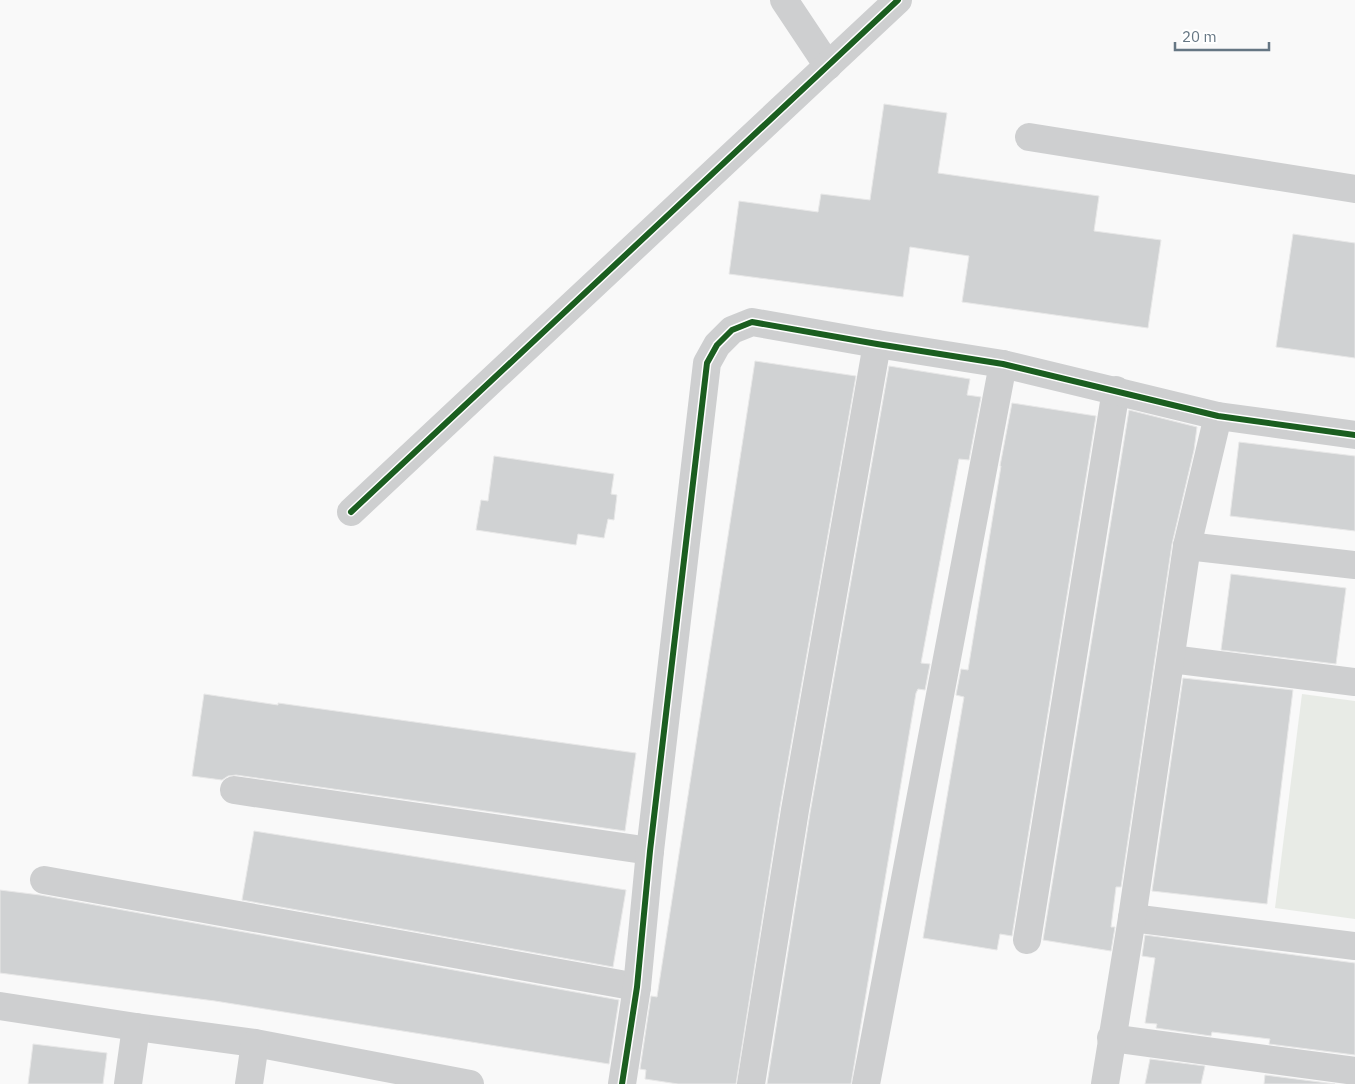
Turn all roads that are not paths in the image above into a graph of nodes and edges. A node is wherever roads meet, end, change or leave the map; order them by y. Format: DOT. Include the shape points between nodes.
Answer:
graph roads {
  1 [pos="784,0"];
  2 [pos="898,0"];
  3 [pos="828,66"];
  4 [pos="1029,137"];
  5 [pos="1355,189"];
  6 [pos="877,344"];
  7 [pos="1003,364"];
  8 [pos="1116,390"];
  9 [pos="1218,416"];
  10 [pos="1355,435"];
  11 [pos="351,512"];
  12 [pos="1187,546"];
  13 [pos="1355,565"];
  14 [pos="1171,659"];
  15 [pos="1355,682"];
  16 [pos="234,790"];
  17 [pos="650,851"];
  18 [pos="44,880"];
  19 [pos="1132,918"];
  20 [pos="1027,940"];
  21 [pos="1355,946"];
  22 [pos="637,987"];
  23 [pos="1,1012"];
  24 [pos="136,1027"];
  25 [pos="1111,1038"];
  26 [pos="254,1043"];
  27 [pos="1355,1071"];
  28 [pos="128,1084"];
  29 [pos="249,1084"];
  30 [pos="470,1084"];
  31 [pos="622,1084"];
  32 [pos="751,1084"];
  33 [pos="866,1084"];
  34 [pos="1104,1084"];
  1 -- 3 [label="street"];
  2 -- 3 [label="street"];
  3 -- 11 [label="street"];
  4 -- 5 [label="street"];
  6 -- 7 [label="street"];
  6 -- 17 [label="street" via="752,322 732,330 717,345 707,364"];
  6 -- 32 [label="street" via="796,800"];
  7 -- 8 [label="street"];
  7 -- 33 [label="street"];
  8 -- 9 [label="street"];
  8 -- 20 [label="street"];
  9 -- 10 [label="street"];
  9 -- 12 [label="street"];
  12 -- 13 [label="street"];
  12 -- 14 [label="street"];
  14 -- 15 [label="street"];
  14 -- 19 [label="street"];
  16 -- 17 [label="street"];
  17 -- 22 [label="street"];
  18 -- 22 [label="street"];
  19 -- 21 [label="street"];
  19 -- 25 [label="street"];
  22 -- 31 [label="street"];
  23 -- 24 [label="street"];
  24 -- 26 [label="street"];
  24 -- 28 [label="street"];
  25 -- 27 [label="street"];
  25 -- 34 [label="street"];
  26 -- 29 [label="street"];
  26 -- 30 [label="street"];
}
